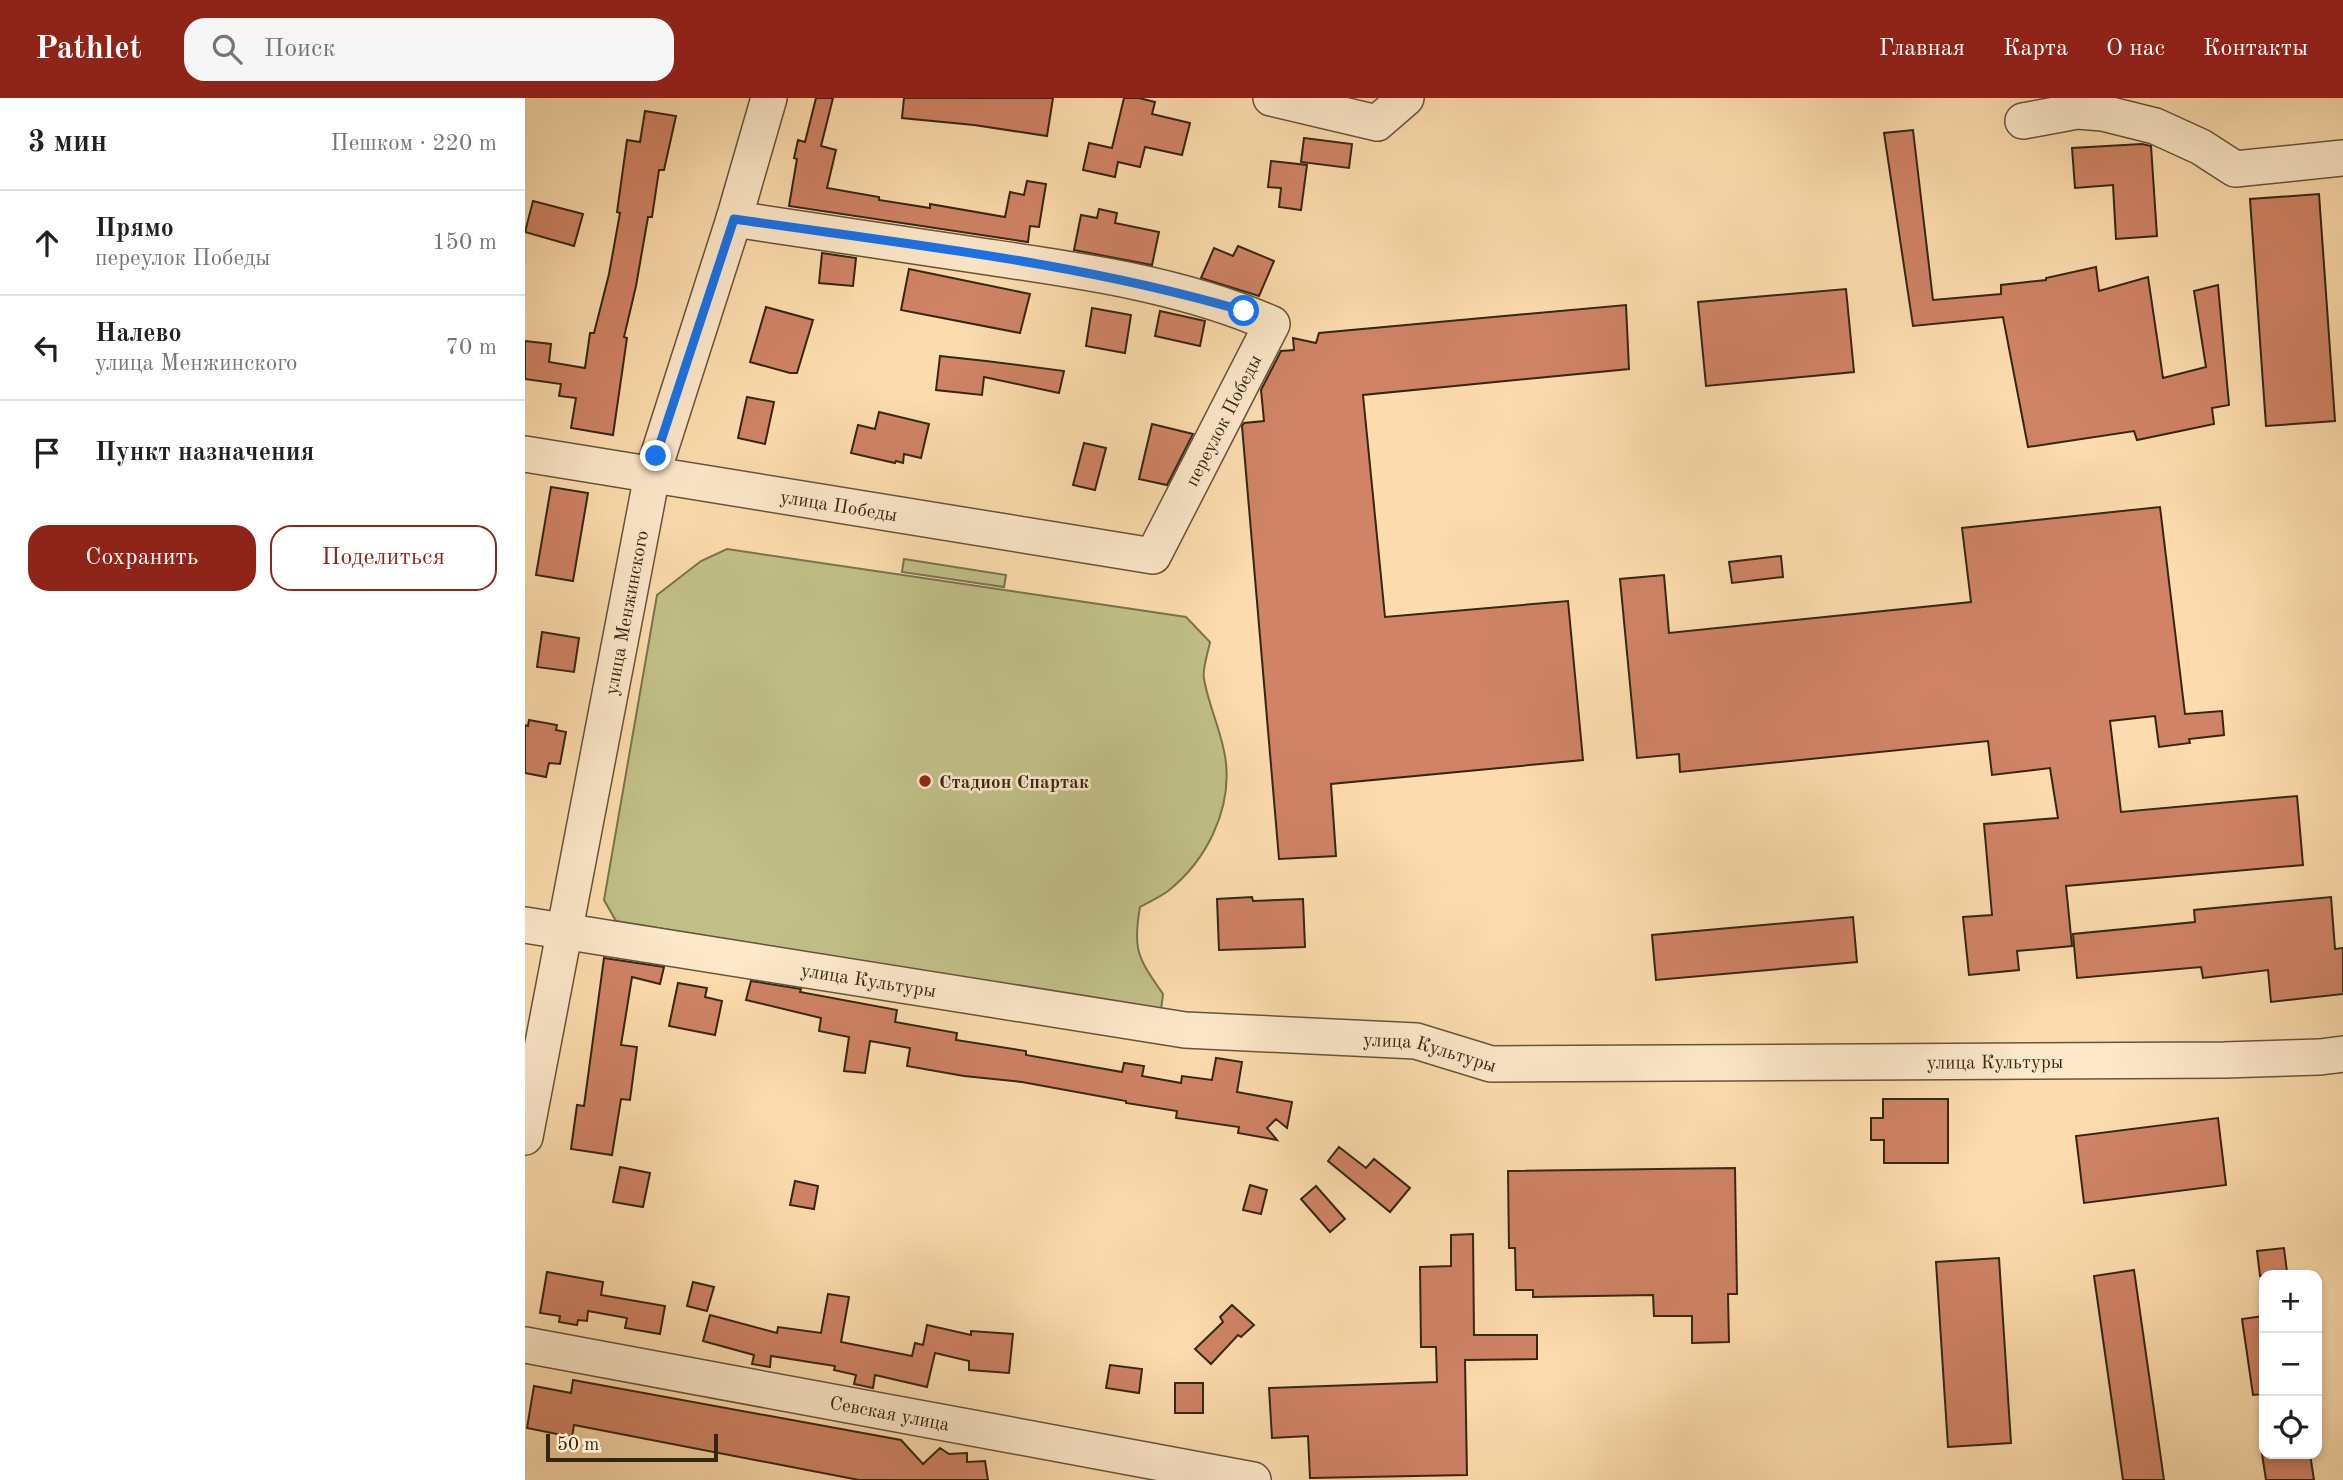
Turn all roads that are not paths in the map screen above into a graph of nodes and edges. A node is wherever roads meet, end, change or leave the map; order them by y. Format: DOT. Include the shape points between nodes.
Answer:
graph roads {
  1 [pos="769,98"];
  2 [pos="1271,98"];
  3 [pos="1406,98"];
  4 [pos="2023,121"];
  5 [pos="2343,158"];
  6 [pos="734,219"];
  7 [pos="525,454"];
  8 [pos="652,475"];
  9 [pos="1153,556"];
  10 [pos="525,925"];
  11 [pos="563,931"];
  12 [pos="2343,1054"];
  13 [pos="529,1084"];
  14 [pos="525,1137"];
  15 [pos="525,1345"];
  16 [pos="1253,1480"];
  1 -- 6 [label="street, улица Менжинского"];
  2 -- 3 [label="street" via="1377,123"];
  4 -- 5 [label="street" via="2077,111 2103,113 2155,125 2235,169"];
  6 -- 8 [label="street, улица Менжинского"];
  6 -- 9 [label="street, переулок Победы" via="1061,267 1174,290 1272,324"];
  7 -- 8 [label="street, улица Победы"];
  8 -- 9 [label="street, улица Победы"];
  8 -- 11 [label="street, улица Менжинского"];
  10 -- 11 [label="street, улица Культуры"];
  11 -- 12 [label="street, улица Культуры" via="1185,1030 1416,1041 1491,1064 2224,1060"];
  11 -- 13 [label="street, улица Менжинского"];
  13 -- 14 [label="street, улица Менжинского"];
  15 -- 16 [label="street, Севская улица"];
}
